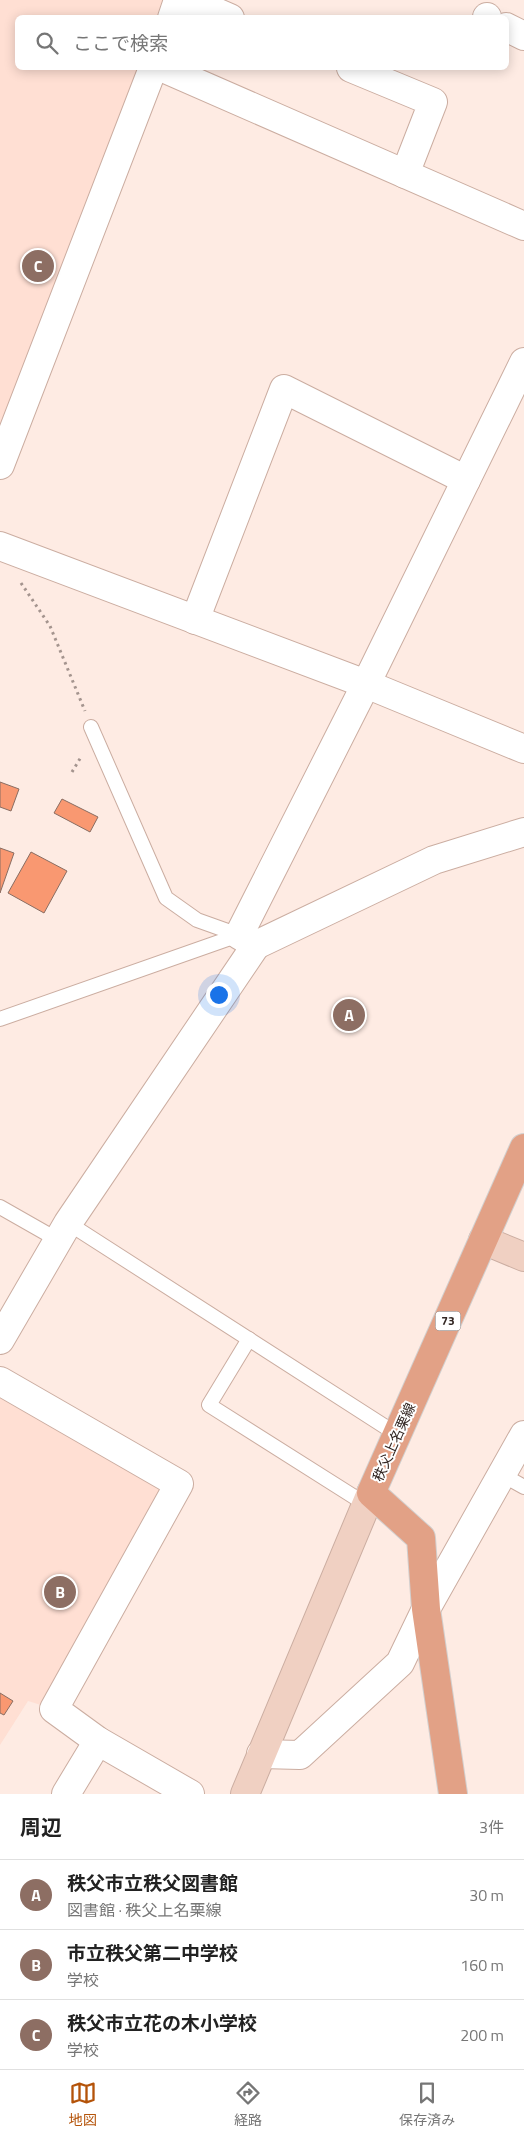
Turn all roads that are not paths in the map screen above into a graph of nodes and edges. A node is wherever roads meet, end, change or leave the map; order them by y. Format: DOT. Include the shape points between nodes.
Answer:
graph roads {
  1 [pos="178,0"];
  2 [pos="188,0"];
  3 [pos="173,15"];
  4 [pos="223,15"];
  5 [pos="509,28"];
  6 [pos="524,36"];
  7 [pos="151,70"];
  8 [pos="168,70"];
  9 [pos="356,70"];
  10 [pos="405,174"];
  11 [pos="524,226"];
  12 [pos="524,362"];
  13 [pos="516,396"];
  14 [pos="0,465"];
  15 [pos="466,480"];
  16 [pos="0,546"];
  17 [pos="195,620"];
  18 [pos="366,684"];
  19 [pos="92,727"];
  20 [pos="524,749"];
  21 [pos="524,832"];
  22 [pos="247,940"];
  23 [pos="0,1019"];
  24 [pos="524,1148"];
  25 [pos="0,1207"];
  26 [pos="63,1232"];
  27 [pos="483,1240"];
  28 [pos="524,1257"];
  29 [pos="0,1340"];
  30 [pos="249,1340"];
  31 [pos="0,1381"];
  32 [pos="398,1435"];
  33 [pos="524,1435"];
  34 [pos="512,1481"];
  35 [pos="369,1499"];
  36 [pos="426,1609"];
  37 [pos="98,1741"];
  38 [pos="261,1754"];
  39 [pos="66,1794"];
  40 [pos="190,1794"];
  41 [pos="245,1794"];
  42 [pos="454,1794"];
  1 -- 3 [label="street"];
  2 -- 4 [label="street"];
  5 -- 6 [label="street"];
  7 -- 14 [label="street"];
  8 -- 10 [label="street"];
  9 -- 10 [label="street" via="433,102"];
  10 -- 11 [label="street"];
  12 -- 13 [label="street"];
  13 -- 15 [label="street"];
  15 -- 17 [label="street" via="284,389"];
  15 -- 18 [label="street"];
  16 -- 17 [label="street"];
  17 -- 18 [label="street"];
  18 -- 20 [label="street"];
  18 -- 22 [label="street"];
  19 -- 22 [label="lane" via="166,898 197,920"];
  21 -- 22 [label="street" via="434,860"];
  22 -- 23 [label="lane"];
  22 -- 26 [label="street"];
  24 -- 27 [label="main road, 秩父上名栗線 / 73"];
  25 -- 26 [label="lane"];
  26 -- 29 [label="street"];
  26 -- 30 [label="lane"];
  27 -- 28 [label="street"];
  27 -- 32 [label="main road, 秩父上名栗線 / 73"];
  30 -- 32 [label="lane"];
  30 -- 35 [label="lane" via="209,1406"];
  31 -- 37 [label="street" via="179,1484 54,1709"];
  32 -- 35 [label="main road, 秩父上名栗線 / 73"];
  33 -- 34 [label="street"];
  34 -- 36 [label="street"];
  35 -- 36 [label="main road, 秩父上名栗線" via="421,1538"];
  35 -- 38 [label="street"];
  36 -- 38 [label="street" via="400,1663 300,1756"];
  36 -- 42 [label="main road, 秩父上名栗線"];
  37 -- 39 [label="street"];
  37 -- 40 [label="street"];
  38 -- 41 [label="street"];
}
